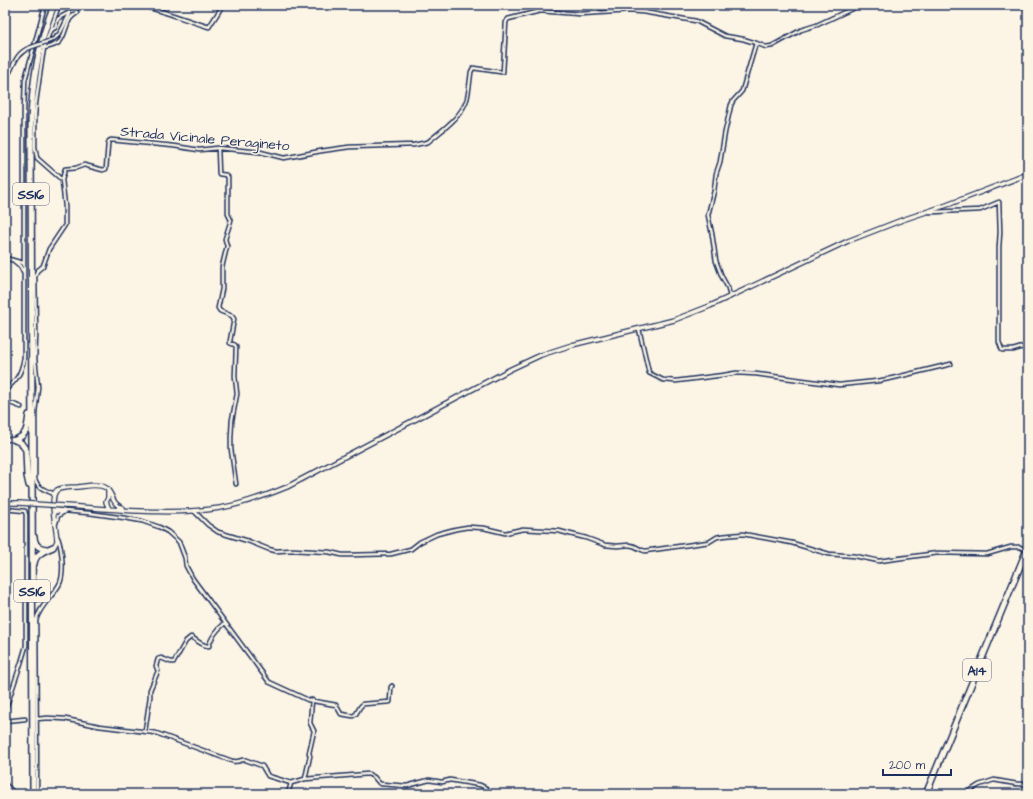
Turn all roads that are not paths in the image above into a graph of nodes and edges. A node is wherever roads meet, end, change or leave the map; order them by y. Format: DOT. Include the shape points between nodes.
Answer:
graph roads {
  1 [pos="45,5"];
  2 [pos="51,5"];
  3 [pos="54,5"];
  4 [pos="59,5"];
  5 [pos="76,5"];
  6 [pos="140,5"];
  7 [pos="223,5"];
  8 [pos="860,5"];
  9 [pos="1022,5"];
  10 [pos="1028,7"];
  11 [pos="72,11"];
  12 [pos="50,31"];
  13 [pos="756,43"];
  14 [pos="44,48"];
  15 [pos="5,80"];
  16 [pos="218,148"];
  17 [pos="1028,174"];
  18 [pos="62,180"];
  19 [pos="928,212"];
  20 [pos="24,254"];
  21 [pos="5,258"];
  22 [pos="18,263"];
  23 [pos="24,264"];
  24 [pos="24,274"];
  25 [pos="730,297"];
  26 [pos="639,329"];
  27 [pos="1028,347"];
  28 [pos="951,364"];
  29 [pos="30,386"];
  30 [pos="5,391"];
  31 [pos="5,401"];
  32 [pos="21,407"];
  33 [pos="29,415"];
  34 [pos="6,439"];
  35 [pos="15,440"];
  36 [pos="236,484"];
  37 [pos="29,486"];
  38 [pos="45,490"];
  39 [pos="57,491"];
  40 [pos="108,491"];
  41 [pos="54,494"];
  42 [pos="113,500"];
  43 [pos="106,502"];
  44 [pos="5,503"];
  45 [pos="98,508"];
  46 [pos="5,509"];
  47 [pos="54,509"];
  48 [pos="109,509"];
  49 [pos="128,510"];
  50 [pos="194,511"];
  51 [pos="32,512"];
  52 [pos="64,512"];
  53 [pos="55,524"];
  54 [pos="57,536"];
  55 [pos="1028,547"];
  56 [pos="50,548"];
  57 [pos="1028,551"];
  58 [pos="62,552"];
  59 [pos="1028,556"];
  60 [pos="32,589"];
  61 [pos="225,622"];
  62 [pos="392,686"];
  63 [pos="312,700"];
  64 [pos="5,711"];
  65 [pos="25,719"];
  66 [pos="36,719"];
  67 [pos="5,721"];
  68 [pos="145,731"];
  69 [pos="305,779"];
  70 [pos="291,783"];
  71 [pos="5,784"];
  72 [pos="1028,784"];
  73 [pos="15,794"];
  74 [pos="31,794"];
  75 [pos="36,794"];
  76 [pos="288,794"];
  77 [pos="493,794"];
  78 [pos="926,794"];
  79 [pos="930,794"];
  80 [pos="965,794"];
  1 -- 20 [label="street" via="24,89"];
  2 -- 29 [label="highway, SS16" via="34,62 29,104"];
  3 -- 29 [label="highway, SS16" via="37,62 32,100"];
  4 -- 12 [label="street"];
  5 -- 11 [label="street"];
  6 -- 7 [label="street" via="209,27"];
  8 -- 13 [label="street" via="801,30 772,46 766,47"];
  9 -- 10 [label="street"];
  11 -- 12 [label="street" via="59,18 55,28"];
  11 -- 14 [label="street" via="76,9 77,12 71,17 60,42"];
  11 -- 15 [label="street, bridge" via="56,38 24,50 17,57"];
  12 -- 14 [label="street"];
  13 -- 16 [label="street, Strada Vicinale Peragineto" via="725,36 696,21 658,14 628,10 580,14 540,11 507,20 503,72 473,68 463,109 428,142 414,145 349,147 284,158 260,152"];
  13 -- 25 [label="street" via="742,91 731,105 708,215 716,261"];
  14 -- 18 [label="street" via="36,102 36,153 37,158"];
  16 -- 18 [label="street, Strada Vicinale Peragineto" via="199,150 111,140 108,144 106,169 84,165 75,169 67,168"];
  16 -- 36 [label="street" via="219,174 226,174 228,177 228,214 231,220 225,239 227,246 218,308 234,319 230,343 236,345 237,394 232,420 231,449"];
  17 -- 19 [label="main road"];
  18 -- 38 [label="street" via="65,225 49,249 43,266 36,271 35,277 35,359 38,386 36,479 39,487"];
  19 -- 25 [label="main road" via="848,241"];
  19 -- 27 [label="street" via="980,210 999,202 999,342 1002,350"];
  20 -- 22 [label="street"];
  20 -- 23 [label="street"];
  21 -- 22 [label="street"];
  22 -- 23 [label="street"];
  22 -- 24 [label="street"];
  23 -- 24 [label="street"];
  24 -- 30 [label="street" via="24,358 19,376"];
  25 -- 26 [label="main road" via="687,316"];
  26 -- 28 [label="street" via="649,373 663,380 676,381 736,373 839,385 878,381"];
  26 -- 50 [label="main road" via="541,355 287,487 237,504"];
  29 -- 33 [label="highway, SS16"];
  29 -- 51 [label="highway, SS16"];
  31 -- 32 [label="street"];
  33 -- 35 [label="highway" via="25,433"];
  33 -- 37 [label="highway, SS16"];
  34 -- 35 [label="main road"];
  35 -- 37 [label="highway" via="26,450"];
  37 -- 74 [label="highway, SS16"];
  38 -- 39 [label="street"];
  38 -- 41 [label="street"];
  39 -- 40 [label="main road" via="96,486"];
  39 -- 41 [label="main road"];
  40 -- 42 [label="main road"];
  40 -- 43 [label="main road"];
  41 -- 47 [label="main road"];
  42 -- 48 [label="main road"];
  42 -- 49 [label="main road" via="119,507"];
  43 -- 45 [label="main road"];
  43 -- 48 [label="main road"];
  44 -- 45 [label="main road, bridge"];
  45 -- 48 [label="main road"];
  46 -- 64 [label="street" via="25,511 26,515 26,646"];
  47 -- 52 [label="street"];
  47 -- 53 [label="main road"];
  48 -- 49 [label="main road"];
  49 -- 50 [label="main road"];
  50 -- 57 [label="street, bridge" via="218,532 268,549 342,555 391,554 411,549 437,534 468,527 506,533 523,529 559,531 605,545 632,545 645,551 709,542 717,537 743,534 792,543 829,554 879,561 938,553 987,554 1011,546"];
  51 -- 56 [label="highway" via="35,543 39,548"];
  51 -- 60 [label="highway, SS16"];
  52 -- 53 [label="street" via="58,516"];
  52 -- 61 [label="street" via="142,521 168,532 180,542 188,570"];
  53 -- 54 [label="main road"];
  54 -- 56 [label="main road" via="56,545"];
  54 -- 58 [label="street"];
  55 -- 78 [label="highway, A14"];
  56 -- 58 [label="street" via="58,547"];
  56 -- 60 [label="highway" via="35,559"];
  58 -- 66 [label="street" via="60,583 40,609 36,620"];
  59 -- 79 [label="highway, A14"];
  60 -- 74 [label="highway, SS16"];
  61 -- 63 [label="street" via="269,682"];
  61 -- 68 [label="street" via="210,640 209,646 191,637 174,662 159,658 156,666 158,672 150,690"];
  62 -- 63 [label="street" via="390,702 363,704 355,716 342,714 336,705"];
  63 -- 69 [label="street" via="310,723 314,731"];
  65 -- 67 [label="street"];
  66 -- 68 [label="street" via="65,718 99,726"];
  66 -- 75 [label="street"];
  68 -- 70 [label="street" via="166,736 232,761 246,760 262,766 268,776"];
  69 -- 70 [label="street"];
  69 -- 77 [label="street" via="368,774 381,784 407,786 429,780 450,780 483,786"];
  70 -- 76 [label="street"];
  71 -- 73 [label="street"];
  72 -- 80 [label="street" via="994,780 979,785"];
}
